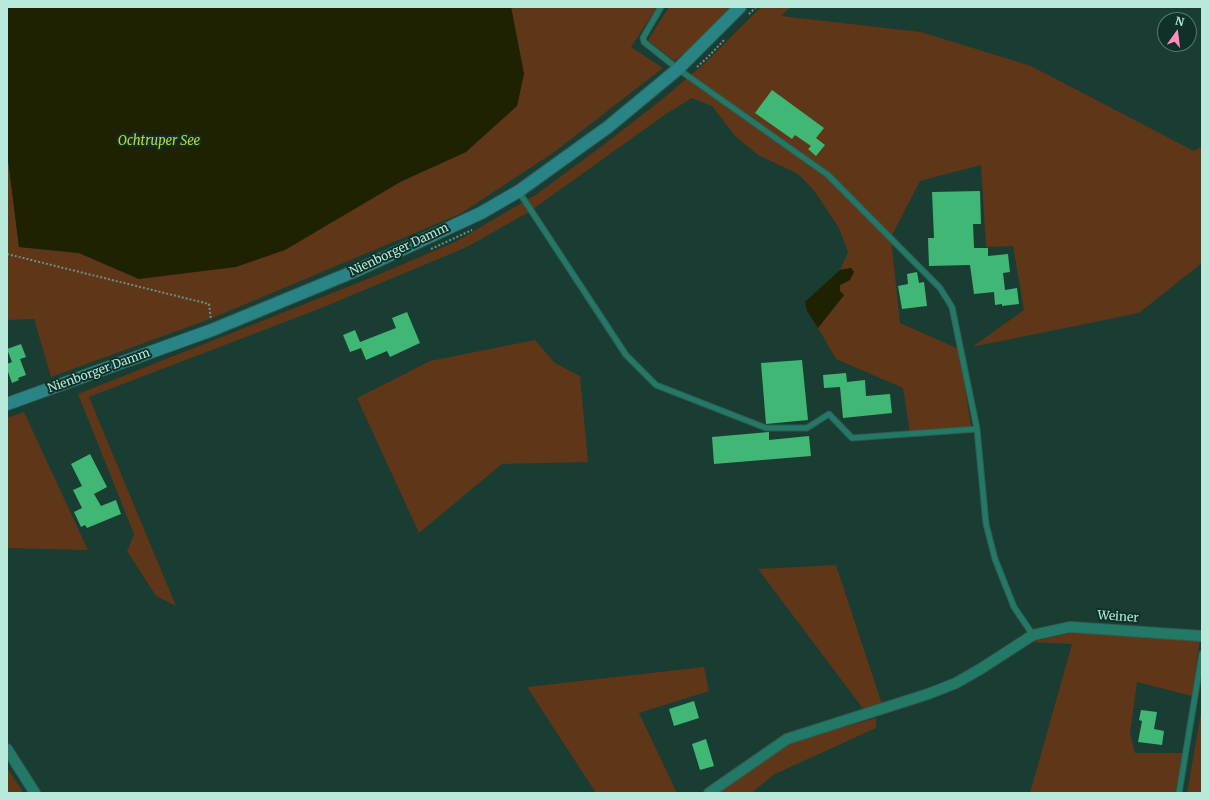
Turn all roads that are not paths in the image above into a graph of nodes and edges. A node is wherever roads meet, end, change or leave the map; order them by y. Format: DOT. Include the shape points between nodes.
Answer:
graph roads {
  1 [pos="661,7"];
  2 [pos="740,7"];
  3 [pos="678,69"];
  4 [pos="519,191"];
  5 [pos="7,404"];
  6 [pos="977,429"];
  7 [pos="1033,635"];
  8 [pos="1202,636"];
  9 [pos="1202,654"];
  10 [pos="7,750"];
  11 [pos="35,793"];
  12 [pos="709,793"];
  13 [pos="1179,793"];
  1 -- 3 [label="lane" via="643,38 644,42"];
  2 -- 3 [label="main road, Nienborger Damm"];
  3 -- 4 [label="main road, Nienborger Damm" via="608,127"];
  3 -- 6 [label="lane" via="828,175 940,288 952,307"];
  4 -- 5 [label="main road, Nienborger Damm" via="481,213 360,269 212,330"];
  4 -- 6 [label="lane" via="626,355 656,385 766,428 807,428 829,414 852,438"];
  6 -- 7 [label="lane" via="986,524 994,559 1014,607"];
  7 -- 8 [label="street, Weiner" via="1070,627"];
  7 -- 12 [label="street" via="982,668 928,694 787,740"];
  9 -- 13 [label="lane"];
  10 -- 11 [label="street"];
}
